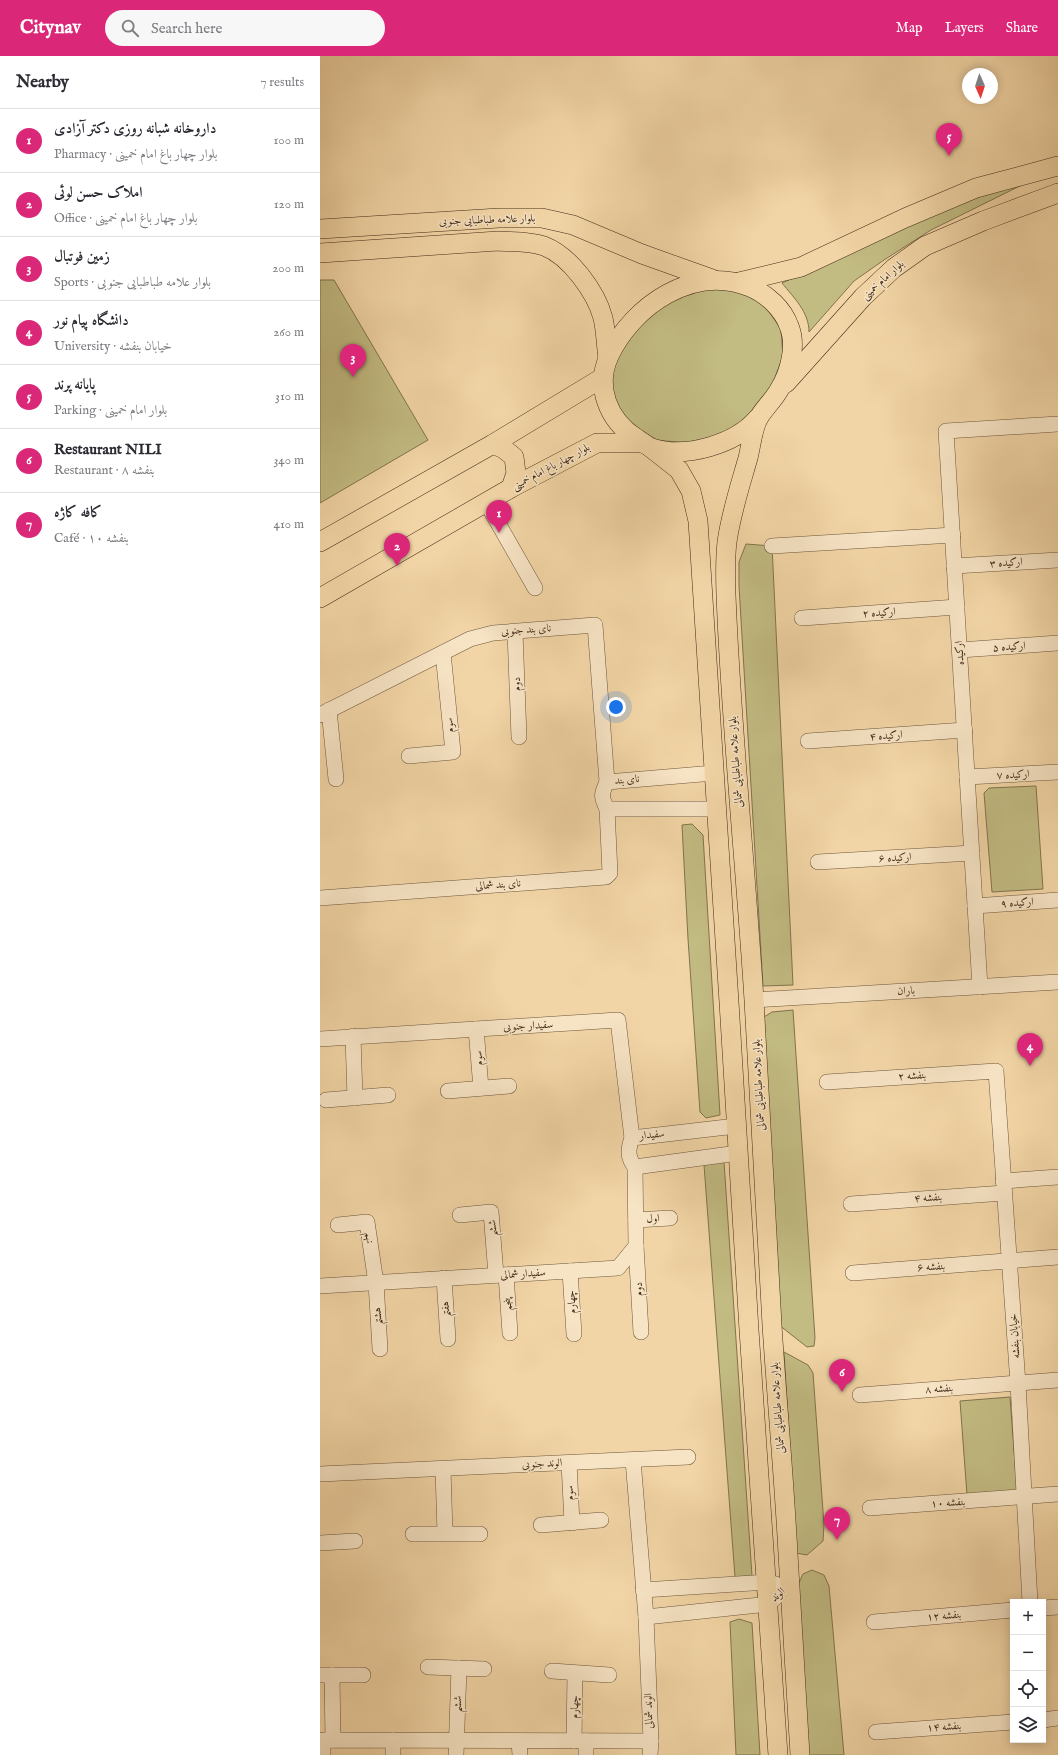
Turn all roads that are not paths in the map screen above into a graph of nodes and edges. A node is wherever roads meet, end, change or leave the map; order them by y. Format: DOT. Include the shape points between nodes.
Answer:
graph roads {
  1 [pos="1058,166"];
  2 [pos="1058,192"];
  3 [pos="320,230"];
  4 [pos="320,253"];
  5 [pos="715,280"];
  6 [pos="739,282"];
  7 [pos="608,358"];
  8 [pos="602,378"];
  9 [pos="781,389"];
  10 [pos="758,418"];
  11 [pos="1058,424"];
  12 [pos="493,444"];
  13 [pos="647,445"];
  14 [pos="511,488"];
  15 [pos="486,502"];
  16 [pos="953,535"];
  17 [pos="320,542"];
  18 [pos="772,546"];
  19 [pos="1058,560"];
  20 [pos="954,566"];
  21 [pos="535,588"];
  22 [pos="320,598"];
  23 [pos="957,607"];
  24 [pos="802,618"];
  25 [pos="515,632"];
  26 [pos="1058,644"];
  27 [pos="960,650"];
  28 [pos="443,653"];
  29 [pos="325,712"];
  30 [pos="965,730"];
  31 [pos="519,737"];
  32 [pos="808,741"];
  33 [pos="409,756"];
  34 [pos="1058,772"];
  35 [pos="714,773"];
  36 [pos="967,777"];
  37 [pos="336,779"];
  38 [pos="607,782"];
  39 [pos="607,809"];
  40 [pos="716,809"];
  41 [pos="972,853"];
  42 [pos="818,862"];
  43 [pos="320,898"];
  44 [pos="1058,900"];
  45 [pos="975,906"];
  46 [pos="1058,982"];
  47 [pos="980,987"];
  48 [pos="754,1000"];
  49 [pos="476,1029"];
  50 [pos="353,1036"];
  51 [pos="320,1039"];
  52 [pos="996,1071"];
  53 [pos="827,1082"];
  54 [pos="509,1086"];
  55 [pos="481,1088"];
  56 [pos="448,1091"];
  57 [pos="388,1095"];
  58 [pos="355,1098"];
  59 [pos="326,1100"];
  60 [pos="736,1126"];
  61 [pos="632,1138"];
  62 [pos="738,1153"];
  63 [pos="635,1167"];
  64 [pos="1058,1177"];
  65 [pos="1004,1187"];
  66 [pos="851,1204"];
  67 [pos="460,1215"];
  68 [pos="670,1218"];
  69 [pos="636,1220"];
  70 [pos="338,1225"];
  71 [pos="636,1246"];
  72 [pos="1058,1257"];
  73 [pos="1009,1261"];
  74 [pos="570,1271"];
  75 [pos="853,1273"];
  76 [pos="501,1275"];
  77 [pos="444,1278"];
  78 [pos="376,1282"];
  79 [pos="320,1286"];
  80 [pos="641,1332"];
  81 [pos="510,1333"];
  82 [pos="574,1334"];
  83 [pos="448,1339"];
  84 [pos="380,1349"];
  85 [pos="1058,1380"];
  86 [pos="1018,1384"];
  87 [pos="860,1395"];
  88 [pos="688,1457"];
  89 [pos="633,1460"];
  90 [pos="569,1463"];
  91 [pos="443,1469"];
  92 [pos="320,1474"];
  93 [pos="1058,1494"];
  94 [pos="1025,1498"];
  95 [pos="870,1508"];
  96 [pos="601,1520"];
  97 [pos="572,1523"];
  98 [pos="541,1525"];
  99 [pos="445,1533"];
  100 [pos="413,1534"];
  101 [pos="480,1534"];
  102 [pos="355,1541"];
  103 [pos="320,1543"];
  104 [pos="767,1582"];
  105 [pos="788,1586"];
  106 [pos="643,1590"];
  107 [pos="1030,1599"];
  108 [pos="768,1604"];
  109 [pos="1058,1607"];
  110 [pos="1046,1608"];
  111 [pos="1010,1610"];
  112 [pos="646,1617"];
  113 [pos="874,1622"];
  114 [pos="428,1668"];
  115 [pos="459,1668"];
  116 [pos="484,1669"];
  117 [pos="552,1671"];
  118 [pos="575,1673"];
  119 [pos="326,1675"];
  120 [pos="363,1675"];
  121 [pos="609,1675"];
  122 [pos="1058,1718"];
  123 [pos="1046,1720"];
  124 [pos="1010,1722"];
  125 [pos="876,1732"];
  126 [pos="326,1745"];
  127 [pos="582,1746"];
  128 [pos="393,1748"];
  129 [pos="456,1748"];
  130 [pos="520,1748"];
  131 [pos="650,1748"];
  132 [pos="778,1755"];
  133 [pos="800,1755"];
  1 -- 6 [label="main road" via="976,188 801,267"];
  2 -- 9 [label="main road, بلوار امام خمینی" via="925,246 894,268 863,297"];
  3 -- 5 [label="main road, بلوار علامه طباطبایی جنوبی" via="499,218 542,218 573,225 642,254"];
  4 -- 7 [label="main road, بلوار علامه طباطبایی جنوبی" via="498,241 544,246 565,260 582,277 594,296 603,318"];
  5 -- 6 [label="main road"];
  5 -- 7 [label="main road" via="696,282 671,291 649,306 622,335"];
  6 -- 9 [label="main road" via="760,291 772,301 791,330 792,350"];
  7 -- 8 [label="main road"];
  8 -- 12 [label="main road"];
  8 -- 13 [label="main road, بلوار علامه طباطبایی شمالی" via="610,411 629,434"];
  9 -- 10 [label="main road, بلوار چهار باغ امام خمینی"];
  10 -- 13 [label="main road, بلوار چهار باغ امام خمینی" via="745,431 716,445 678,451"];
  10 -- 48 [label="main road, بلوار علامه طباطبایی شمالی" via="736,498 727,544 726,570 732,724"];
  11 -- 16 [label="street, ارکیده" via="946,431"];
  12 -- 14 [label="main road" via="514,458 516,473"];
  12 -- 17 [label="main road"];
  13 -- 14 [label="main road, بلوار چهار باغ امام خمینی" via="598,443"];
  13 -- 35 [label="main road, بلوار علامه طباطبایی شمالی" via="679,470 691,491 698,521"];
  14 -- 15 [label="main road, بلوار چهار باغ امام خمینی"];
  15 -- 21 [label="street"];
  15 -- 22 [label="main road, بلوار چهار باغ امام خمینی"];
  16 -- 18 [label="street"];
  16 -- 20 [label="street, ارکیده"];
  19 -- 20 [label="street, ارکیده ۳"];
  20 -- 23 [label="street, ارکیده"];
  23 -- 24 [label="street, ارکیده ۲"];
  23 -- 27 [label="street, ارکیده"];
  25 -- 28 [label="street, نای بند جنوبی" via="493,633 470,640"];
  25 -- 31 [label="street, دوم"];
  25 -- 38 [label="street, نای بند جنوبی" via="595,626"];
  26 -- 27 [label="street, ارکیده ۵"];
  27 -- 30 [label="street, ارکیده"];
  28 -- 29 [label="street, نای بند جنوبی"];
  28 -- 33 [label="street, سوم" via="453,752"];
  29 -- 37 [label="street"];
  30 -- 32 [label="street, ارکیده ۴"];
  30 -- 36 [label="street, ارکیده"];
  34 -- 36 [label="street, ارکیده ۷"];
  35 -- 38 [label="street, نای بند"];
  35 -- 40 [label="main road, بلوار علامه طباطبایی شمالی"];
  36 -- 41 [label="street, ارکیده"];
  38 -- 39 [label="street, نای بند" via="602,792"];
  39 -- 40 [label="street"];
  39 -- 43 [label="street, نای بند شمالی" via="610,873 606,877"];
  40 -- 60 [label="main road, بلوار علامه طباطبایی شمالی"];
  41 -- 42 [label="street, ارکیده ۶"];
  41 -- 45 [label="street, ارکیده"];
  44 -- 45 [label="street, ارکیده ۹"];
  45 -- 47 [label="street, ارکیده"];
  46 -- 47 [label="street, باران"];
  47 -- 48 [label="street, باران"];
  48 -- 105 [label="main road, بلوار علامه طباطبایی شمالی"];
  49 -- 50 [label="street, سفیدار جنوبی"];
  49 -- 55 [label="street, سوم"];
  49 -- 61 [label="street, سفیدار جنوبی" via="618,1020"];
  50 -- 51 [label="street, سفیدار جنوبی"];
  50 -- 58 [label="street"];
  52 -- 53 [label="street, بنفشه ۲"];
  52 -- 65 [label="street, خیابان بنفشه"];
  54 -- 55 [label="street"];
  55 -- 56 [label="street"];
  57 -- 58 [label="street"];
  58 -- 59 [label="street"];
  60 -- 61 [label="street, سفیدار"];
  60 -- 62 [label="main road, بلوار علامه طباطبایی شمالی"];
  61 -- 63 [label="street, سفیدار" via="628,1149 630,1160"];
  62 -- 63 [label="street"];
  62 -- 104 [label="main road, بلوار علامه طباطبایی شمالی"];
  63 -- 69 [label="street"];
  64 -- 65 [label="street, بنفشه ۴"];
  65 -- 66 [label="street, بنفشه ۴"];
  65 -- 73 [label="street, خیابان بنفشه"];
  67 -- 76 [label="street, ششم" via="492,1212"];
  68 -- 69 [label="street, اول"];
  69 -- 71 [label="street"];
  70 -- 78 [label="street, نهم" via="367,1222"];
  71 -- 74 [label="street, سفیدار شمالی" via="618,1268"];
  71 -- 80 [label="street, دوم"];
  72 -- 73 [label="street, بنفشه ۶"];
  73 -- 75 [label="street, بنفشه ۶"];
  73 -- 86 [label="street, خیابان بنفشه"];
  74 -- 76 [label="street, سفیدار شمالی"];
  74 -- 82 [label="street, چهارم"];
  76 -- 77 [label="street, سفیدار شمالی"];
  76 -- 81 [label="street, پنجم"];
  77 -- 78 [label="street, سفیدار شمالی"];
  77 -- 83 [label="street, هفتم"];
  78 -- 79 [label="street, سفیدار شمالی"];
  78 -- 84 [label="street, هشتم"];
  85 -- 86 [label="street, بنفشه ۸"];
  86 -- 87 [label="street, بنفشه ۸"];
  86 -- 94 [label="street, خیابان بنفشه"];
  88 -- 89 [label="street"];
  89 -- 90 [label="street, الوند جنوبی"];
  89 -- 106 [label="street"];
  90 -- 91 [label="street, الوند جنوبی"];
  90 -- 97 [label="street, سوم"];
  91 -- 92 [label="street, الوند جنوبی"];
  91 -- 99 [label="street"];
  93 -- 94 [label="street, بنفشه ۱۰"];
  94 -- 95 [label="street, بنفشه ۱۰"];
  94 -- 107 [label="street, خیابان بنفشه"];
  96 -- 97 [label="street"];
  97 -- 98 [label="street"];
  99 -- 100 [label="street"];
  99 -- 101 [label="street"];
  102 -- 103 [label="street"];
  104 -- 105 [label="street, الوند"];
  104 -- 106 [label="street, الوند"];
  104 -- 108 [label="main road, بلوار علامه طباطبایی شمالی"];
  105 -- 108 [label="street, الوند"];
  105 -- 133 [label="main road, بلوار علامه طباطبایی شمالی"];
  106 -- 112 [label="street, الوند شمالی"];
  108 -- 112 [label="street, الوند"];
  108 -- 132 [label="main road, بلوار علامه طباطبایی شمالی"];
  109 -- 110 [label="street"];
  111 -- 113 [label="street, بنفشه ۱۲"];
  112 -- 131 [label="street, الوند شمالی"];
  114 -- 115 [label="street"];
  115 -- 116 [label="street"];
  115 -- 129 [label="street, ششم"];
  117 -- 118 [label="street"];
  118 -- 121 [label="street"];
  118 -- 127 [label="street, چهارم"];
  119 -- 120 [label="street"];
  119 -- 126 [label="street"];
  122 -- 123 [label="street"];
  124 -- 125 [label="street, بنفشه ۱۴"];
  126 -- 128 [label="street, الوند شمالی"];
  127 -- 130 [label="street, الوند شمالی"];
  127 -- 131 [label="street, الوند شمالی"];
  128 -- 129 [label="street, الوند شمالی"];
  129 -- 130 [label="street, الوند شمالی"];
}
